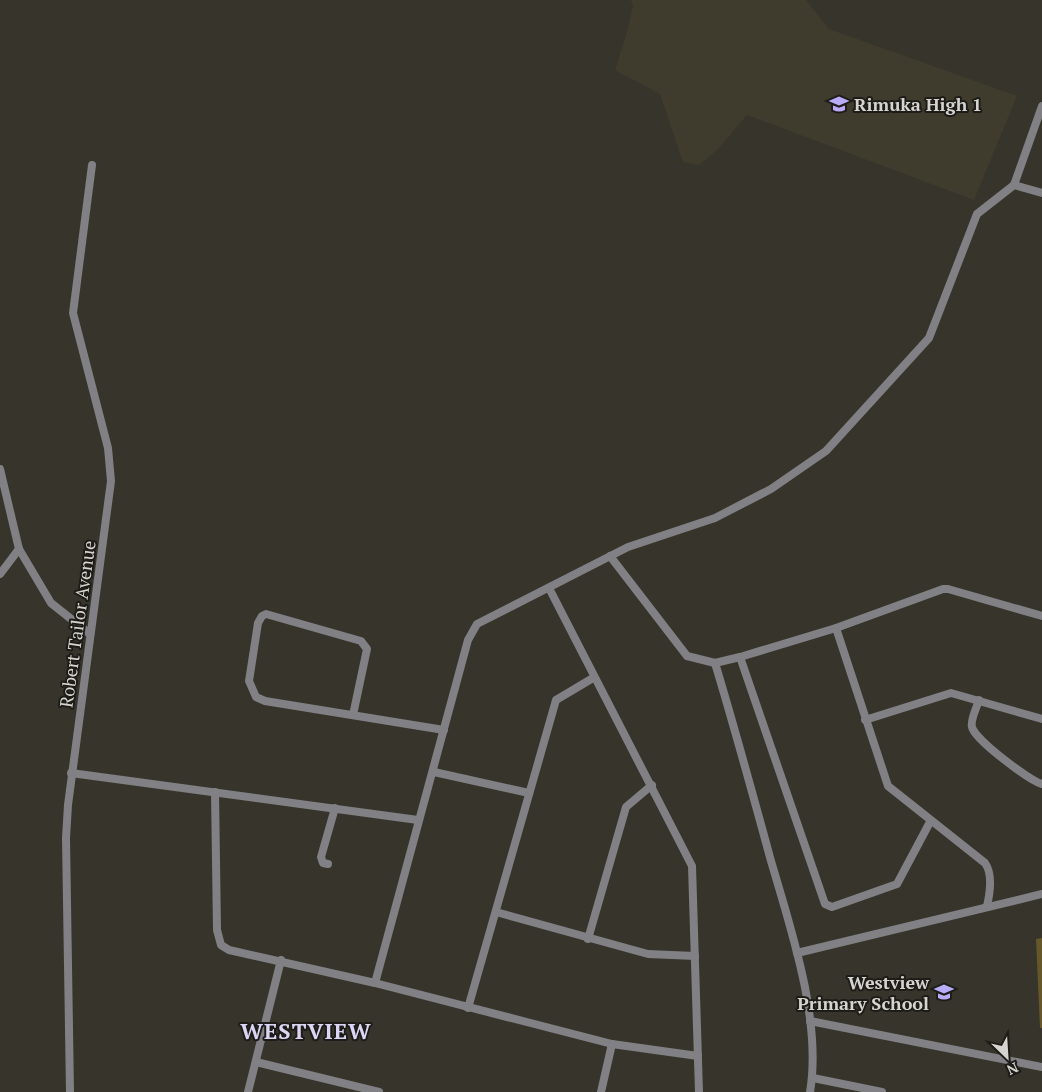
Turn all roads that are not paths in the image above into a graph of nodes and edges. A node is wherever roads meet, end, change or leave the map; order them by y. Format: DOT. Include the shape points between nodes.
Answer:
graph roads {
  1 [pos="1042,106"];
  2 [pos="92,165"];
  3 [pos="1014,185"];
  4 [pos="1042,193"];
  5 [pos="0,469"];
  6 [pos="19,549"];
  7 [pos="610,556"];
  8 [pos="0,574"];
  9 [pos="549,588"];
  10 [pos="1042,616"];
  11 [pos="836,628"];
  12 [pos="90,634"];
  13 [pos="740,657"];
  14 [pos="715,663"];
  15 [pos="593,678"];
  16 [pos="979,700"];
  17 [pos="353,715"];
  18 [pos="1042,718"];
  19 [pos="865,720"];
  20 [pos="444,730"];
  21 [pos="434,772"];
  22 [pos="71,773"];
  23 [pos="1042,784"];
  24 [pos="652,785"];
  25 [pos="214,792"];
  26 [pos="529,793"];
  27 [pos="335,808"];
  28 [pos="418,820"];
  29 [pos="930,822"];
  30 [pos="328,864"];
  31 [pos="1042,894"];
  32 [pos="987,906"];
  33 [pos="496,912"];
  34 [pos="588,939"];
  35 [pos="797,953"];
  36 [pos="695,956"];
  37 [pos="281,960"];
  38 [pos="375,983"];
  39 [pos="468,1008"];
  40 [pos="810,1021"];
  41 [pos="612,1044"];
  42 [pos="698,1056"];
  43 [pos="256,1062"];
  44 [pos="1042,1067"];
  45 [pos="813,1078"];
  46 [pos="70,1092"];
  47 [pos="248,1092"];
  48 [pos="379,1092"];
  49 [pos="601,1092"];
  50 [pos="699,1092"];
  51 [pos="810,1092"];
  52 [pos="882,1092"];
  1 -- 3 [label="street"];
  2 -- 12 [label="street, Robert Tailor Avenue" via="73,313 112,473"];
  3 -- 4 [label="street"];
  3 -- 7 [label="street" via="977,214 929,338 826,451 770,489 715,518 650,538"];
  5 -- 6 [label="street"];
  6 -- 8 [label="street"];
  6 -- 12 [label="street" via="51,603"];
  7 -- 9 [label="street"];
  7 -- 14 [label="street" via="687,656"];
  9 -- 15 [label="street"];
  9 -- 20 [label="street" via="477,624 468,640"];
  10 -- 11 [label="street" via="948,589"];
  11 -- 13 [label="street"];
  11 -- 19 [label="street"];
  12 -- 22 [label="street, Robert Tailor Avenue"];
  13 -- 14 [label="street"];
  13 -- 29 [label="street" via="825,904 832,907 897,884"];
  14 -- 35 [label="street"];
  15 -- 24 [label="street"];
  15 -- 26 [label="street" via="556,700"];
  16 -- 18 [label="street"];
  16 -- 19 [label="street" via="946,694"];
  16 -- 23 [label="street" via="972,724 975,733"];
  17 -- 17 [label="street" via="265,701 256,696 249,681 262,616 266,614 361,641 367,650"];
  17 -- 20 [label="street"];
  19 -- 29 [label="street" via="888,786"];
  20 -- 21 [label="street"];
  21 -- 26 [label="street"];
  21 -- 28 [label="street"];
  22 -- 25 [label="street"];
  22 -- 46 [label="street, Robert Tailor Avenue" via="66,838"];
  24 -- 34 [label="street" via="626,807"];
  24 -- 36 [label="street" via="692,866"];
  25 -- 27 [label="street"];
  25 -- 37 [label="street" via="218,938 221,945 229,950"];
  26 -- 33 [label="street"];
  27 -- 28 [label="street"];
  27 -- 30 [label="street" via="321,857 322,863"];
  28 -- 38 [label="street"];
  29 -- 32 [label="street" via="988,867 990,895"];
  31 -- 32 [label="street"];
  32 -- 35 [label="street"];
  33 -- 34 [label="street"];
  33 -- 39 [label="street"];
  34 -- 36 [label="street" via="655,956"];
  35 -- 40 [label="street"];
  36 -- 42 [label="street"];
  37 -- 38 [label="street"];
  37 -- 43 [label="street"];
  38 -- 39 [label="street"];
  39 -- 41 [label="street"];
  40 -- 44 [label="street"];
  40 -- 45 [label="street"];
  41 -- 42 [label="street"];
  41 -- 49 [label="street"];
  42 -- 50 [label="street"];
  43 -- 47 [label="street"];
  43 -- 48 [label="street"];
  45 -- 51 [label="street"];
  45 -- 52 [label="street"];
}
